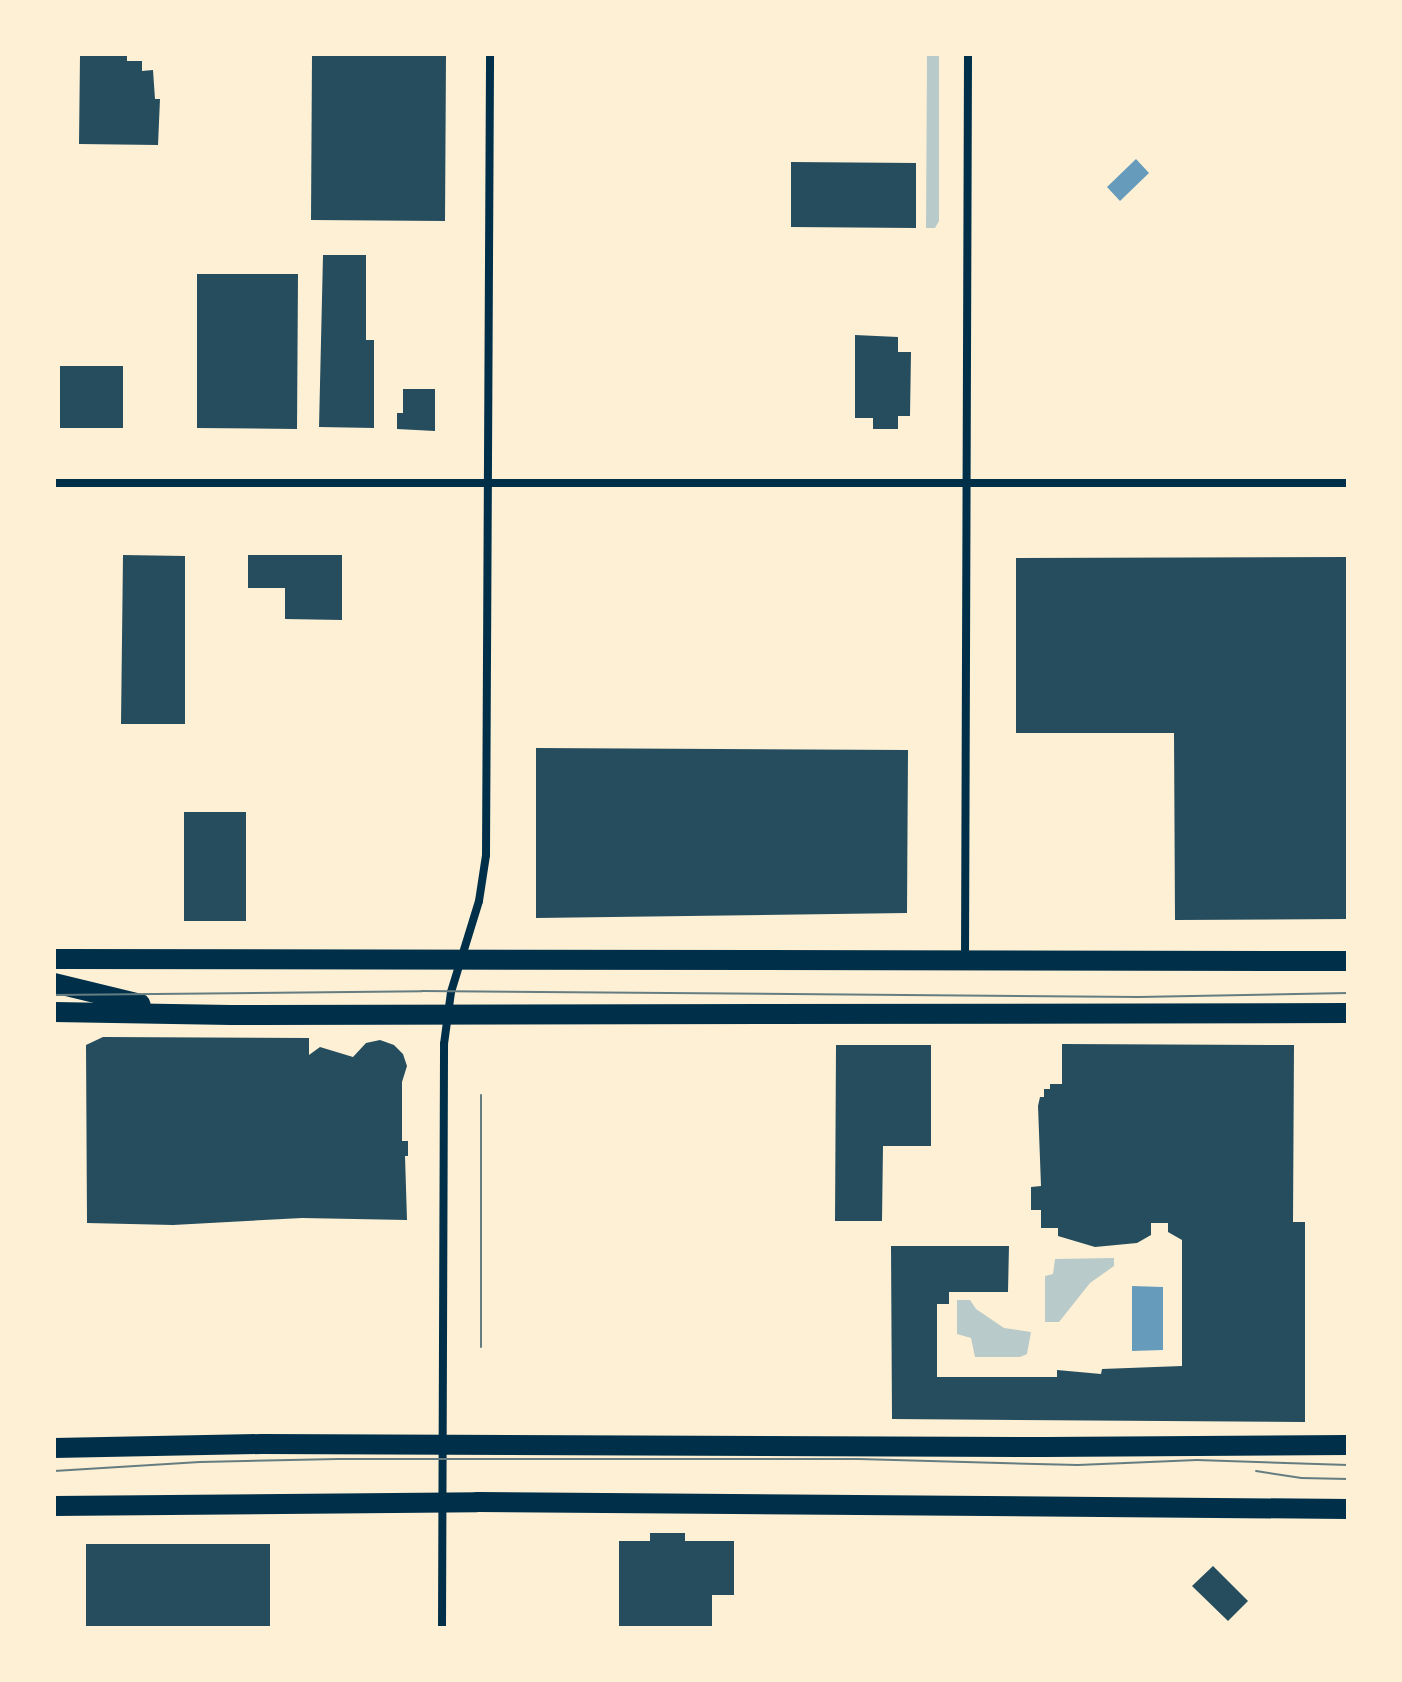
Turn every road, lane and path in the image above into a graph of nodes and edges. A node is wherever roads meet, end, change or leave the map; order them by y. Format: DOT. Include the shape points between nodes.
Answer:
graph roads {
  1 [pos="490,54"];
  2 [pos="968,54"];
  3 [pos="488,481"];
  4 [pos="966,482"];
  5 [pos="54,483"];
  6 [pos="1348,483"];
  7 [pos="54,959"];
  8 [pos="460,961"];
  9 [pos="965,961"];
  10 [pos="1348,961"];
  11 [pos="54,983"];
  12 [pos="54,1012"];
  13 [pos="1348,1013"];
  14 [pos="447,1014"];
  15 [pos="231,1015"];
  16 [pos="443,1444"];
  17 [pos="1348,1445"];
  18 [pos="54,1448"];
  19 [pos="443,1502"];
  20 [pos="54,1506"];
  21 [pos="1348,1509"];
  22 [pos="442,1628"];
  1 -- 3 [label="street"];
  2 -- 4 [label="street"];
  3 -- 4 [label="street"];
  3 -- 5 [label="street"];
  3 -- 8 [label="street" via="486,855 479,901"];
  4 -- 6 [label="street"];
  4 -- 9 [label="street"];
  7 -- 8 [label="main road"];
  8 -- 9 [label="main road"];
  8 -- 14 [label="street"];
  9 -- 10 [label="main road"];
  11 -- 15 [label="main road" via="146,1005"];
  12 -- 15 [label="main road"];
  13 -- 14 [label="main road"];
  14 -- 15 [label="main road"];
  14 -- 16 [label="street"];
  16 -- 17 [label="main road"];
  16 -- 18 [label="main road"];
  16 -- 19 [label="street"];
  19 -- 20 [label="main road"];
  19 -- 21 [label="main road"];
  19 -- 22 [label="street"];
}
